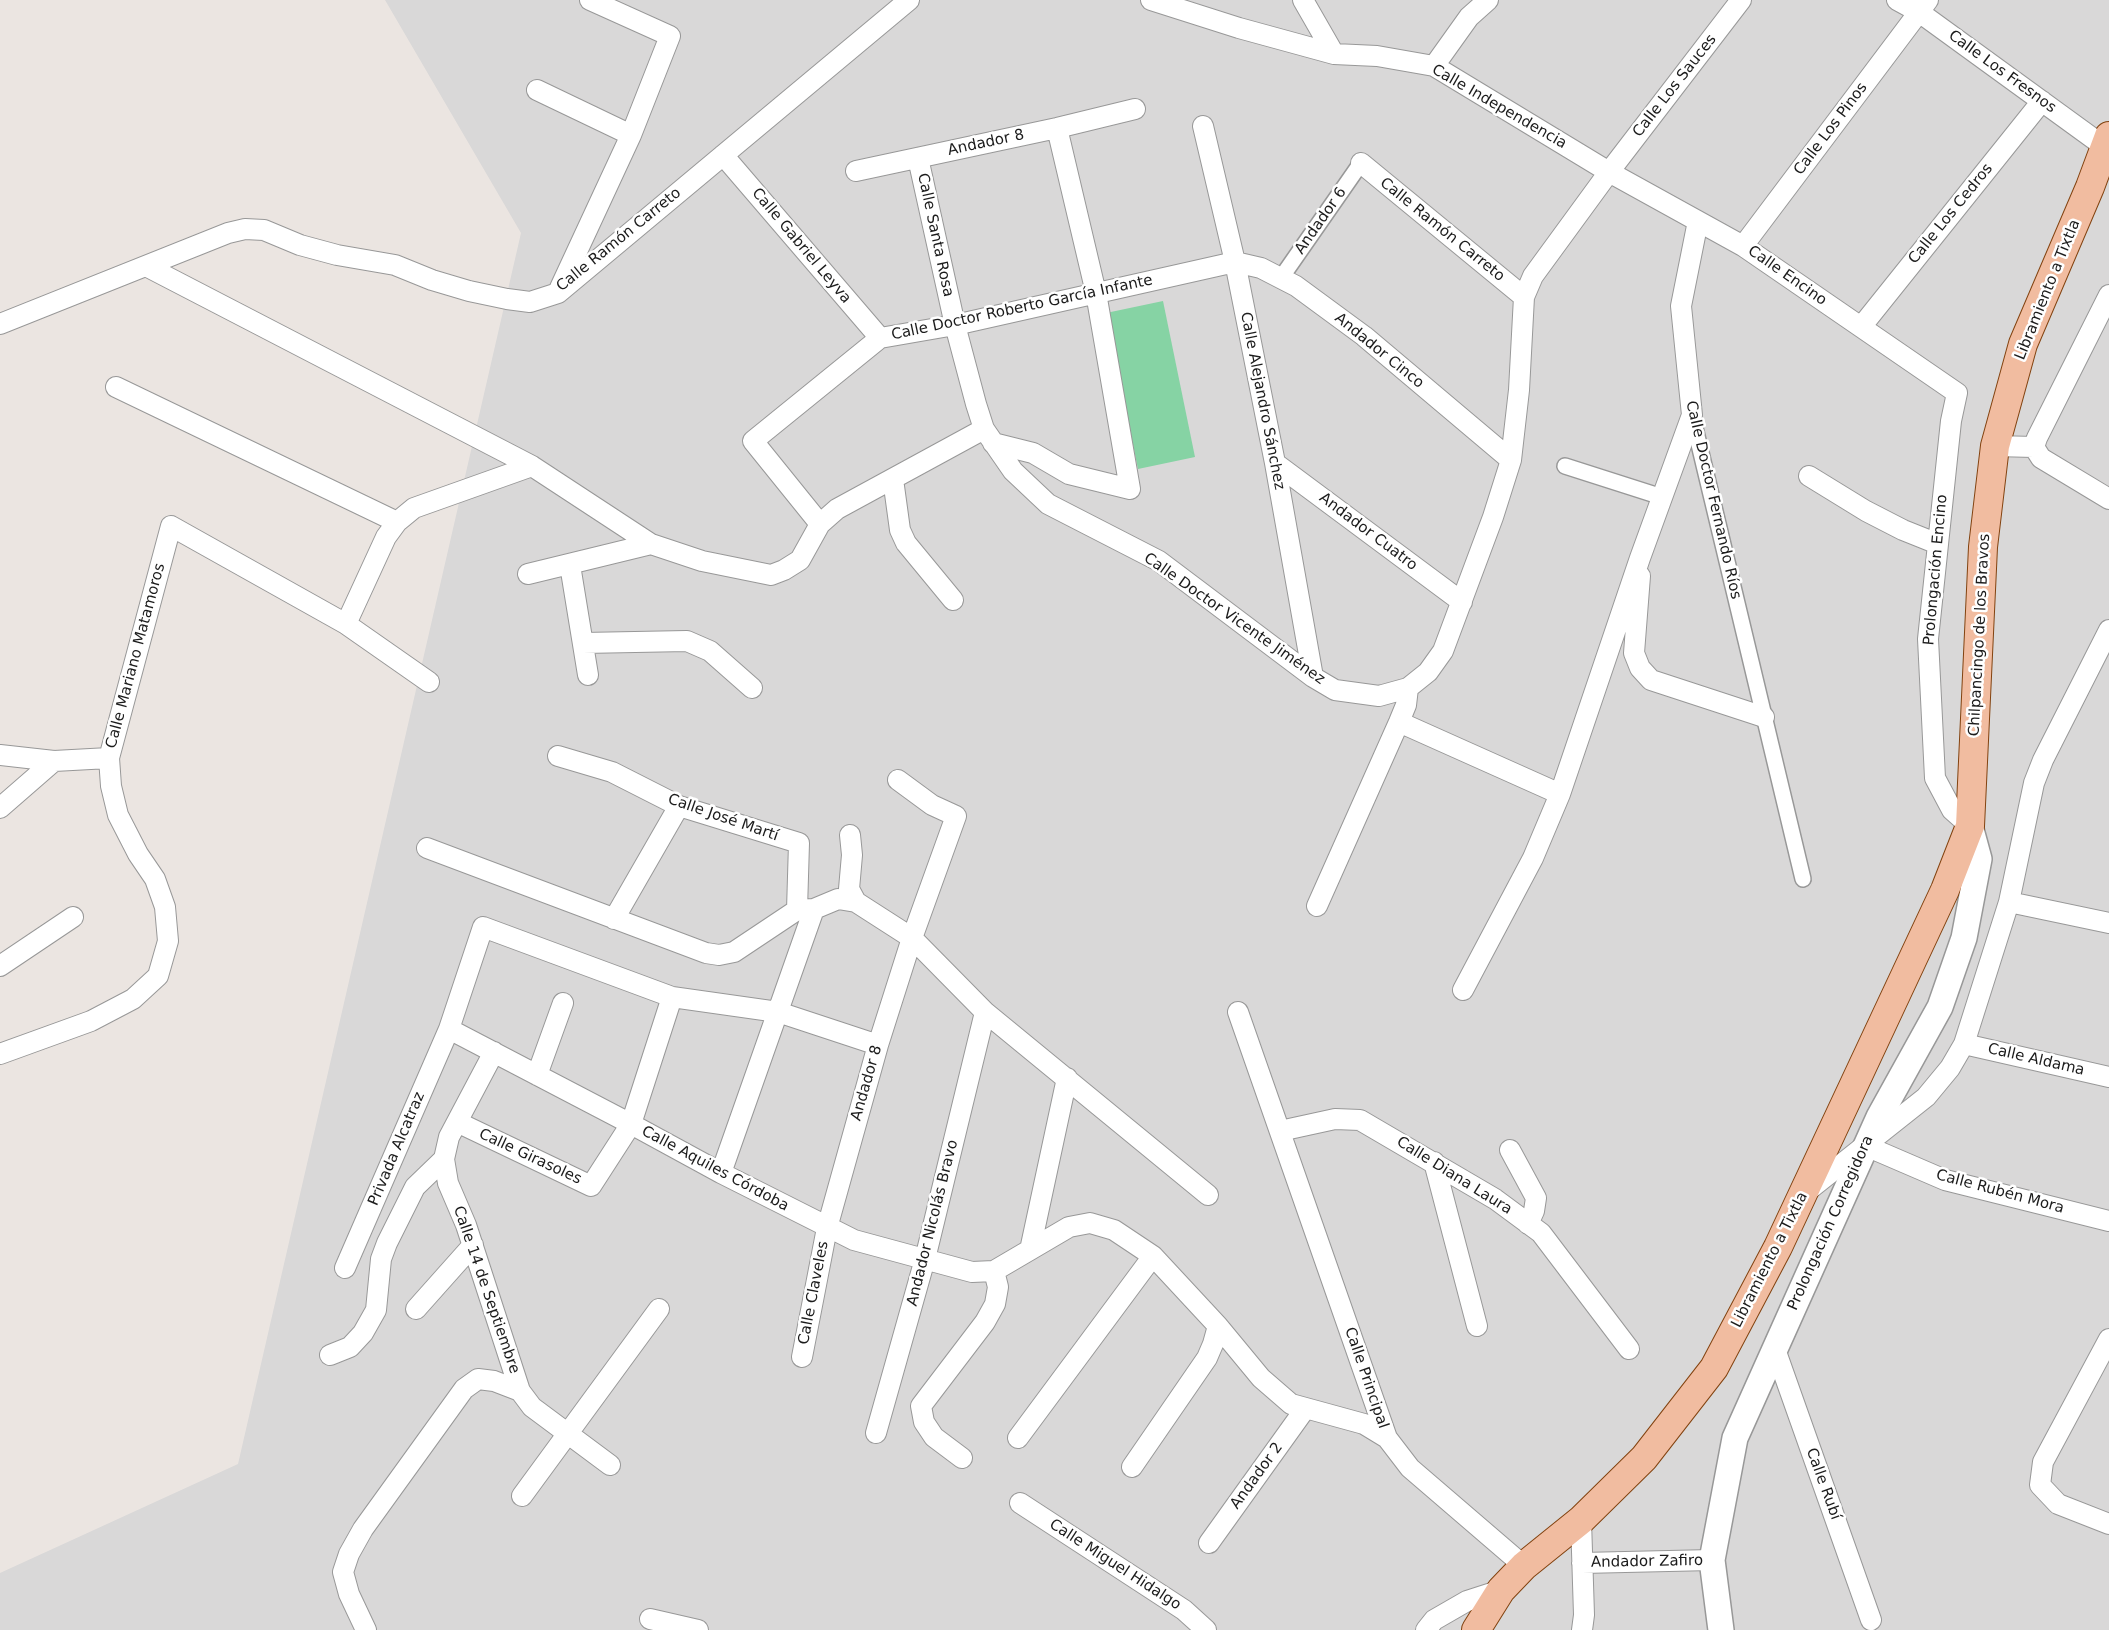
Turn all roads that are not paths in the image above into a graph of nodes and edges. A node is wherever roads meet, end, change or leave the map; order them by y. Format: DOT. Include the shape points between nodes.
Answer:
graph roads {
  1 [pos="590,0"];
  2 [pos="909,0"];
  3 [pos="1151,0"];
  4 [pos="1304,0"];
  5 [pos="1488,0"];
  6 [pos="1742,0"];
  7 [pos="1897,0"];
  8 [pos="1924,6"];
  9 [pos="1334,54"];
  10 [pos="1434,66"];
  11 [pos="537,90"];
  12 [pos="2042,101"];
  13 [pos="1135,109"];
  14 [pos="1202,126"];
  15 [pos="1057,128"];
  16 [pos="631,135"];
  17 [pos="2108,144"];
  18 [pos="723,155"];
  19 [pos="918,158"];
  20 [pos="1361,164"];
  21 [pos="856,171"];
  22 [pos="1609,172"];
  23 [pos="1698,221"];
  24 [pos="1743,246"];
  25 [pos="1235,262"];
  26 [pos="146,266"];
  27 [pos="1281,278"];
  28 [pos="1096,292"];
  29 [pos="558,293"];
  30 [pos="2109,295"];
  31 [pos="1524,297"];
  32 [pos="0,324"];
  33 [pos="954,325"];
  34 [pos="1861,327"];
  35 [pos="880,338"];
  36 [pos="116,387"];
  37 [pos="1957,393"];
  38 [pos="1692,415"];
  39 [pos="989,436"];
  40 [pos="1995,446"];
  41 [pos="2034,448"];
  42 [pos="1511,460"];
  43 [pos="1275,463"];
  44 [pos="532,466"];
  45 [pos="1566,466"];
  46 [pos="1809,476"];
  47 [pos="893,479"];
  48 [pos="1662,497"];
  49 [pos="2109,499"];
  50 [pos="397,522"];
  51 [pos="820,524"];
  52 [pos="651,544"];
  53 [pos="1938,544"];
  54 [pos="1640,558"];
  55 [pos="570,565"];
  56 [pos="528,574"];
  57 [pos="953,600"];
  58 [pos="1462,602"];
  59 [pos="346,624"];
  60 [pos="2109,630"];
  61 [pos="583,643"];
  62 [pos="588,675"];
  63 [pos="1313,676"];
  64 [pos="430,682"];
  65 [pos="752,688"];
  66 [pos="1408,688"];
  67 [pos="1764,717"];
  68 [pos="1399,722"];
  69 [pos="0,755"];
  70 [pos="558,756"];
  71 [pos="109,758"];
  72 [pos="54,761"];
  73 [pos="898,780"];
  74 [pos="1560,794"];
  75 [pos="678,806"];
  76 [pos="0,808"];
  77 [pos="1970,826"];
  78 [pos="850,835"];
  79 [pos="427,848"];
  80 [pos="1803,879"];
  81 [pos="856,902"];
  82 [pos="2009,902"];
  83 [pos="1317,906"];
  84 [pos="805,910"];
  85 [pos="73,917"];
  86 [pos="614,919"];
  87 [pos="2109,923"];
  88 [pos="912,938"];
  89 [pos="0,966"];
  90 [pos="1463,990"];
  91 [pos="672,996"];
  92 [pos="563,1003"];
  93 [pos="778,1012"];
  94 [pos="985,1012"];
  95 [pos="1238,1012"];
  96 [pos="449,1029"];
  97 [pos="1964,1044"];
  98 [pos="878,1045"];
  99 [pos="494,1052"];
  100 [pos="0,1054"];
  101 [pos="537,1075"];
  102 [pos="2109,1077"];
  103 [pos="1067,1078"];
  104 [pos="457,1122"];
  105 [pos="631,1124"];
  106 [pos="1280,1131"];
  107 [pos="1866,1146"];
  108 [pos="1510,1150"];
  109 [pos="444,1160"];
  110 [pos="1434,1162"];
  111 [pos="720,1173"];
  112 [pos="1208,1195"];
  113 [pos="1803,1195"];
  114 [pos="2109,1221"];
  115 [pos="1528,1224"];
  116 [pos="827,1228"];
  117 [pos="472,1245"];
  118 [pos="1030,1250"];
  119 [pos="1153,1256"];
  120 [pos="925,1259"];
  121 [pos="345,1268"];
  122 [pos="994,1271"];
  123 [pos="416,1309"];
  124 [pos="659,1309"];
  125 [pos="1218,1326"];
  126 [pos="1476,1326"];
  127 [pos="2109,1339"];
  128 [pos="1629,1349"];
  129 [pos="1775,1349"];
  130 [pos="330,1355"];
  131 [pos="802,1357"];
  132 [pos="520,1391"];
  133 [pos="1305,1409"];
  134 [pos="568,1433"];
  135 [pos="876,1434"];
  136 [pos="1018,1438"];
  137 [pos="1387,1438"];
  138 [pos="962,1458"];
  139 [pos="610,1465"];
  140 [pos="1132,1467"];
  141 [pos="522,1496"];
  142 [pos="1020,1503"];
  143 [pos="1581,1520"];
  144 [pos="2109,1524"];
  145 [pos="1209,1543"];
  146 [pos="1712,1560"];
  147 [pos="1582,1563"];
  148 [pos="1524,1566"];
  149 [pos="1501,1590"];
  150 [pos="650,1619"];
  151 [pos="1871,1620"];
  152 [pos="366,1630"];
  153 [pos="698,1630"];
  154 [pos="1206,1630"];
  155 [pos="1426,1630"];
  156 [pos="1476,1630"];
  157 [pos="1582,1630"];
  158 [pos="1721,1630"];
  1 -- 16 [label="street" via="670,36"];
  2 -- 18 [label="street, Calle Ramón Carreto"];
  3 -- 9 [label="street, Calle Independencia"];
  4 -- 9 [label="street"];
  5 -- 10 [label="street" via="1469,17"];
  6 -- 22 [label="street, Calle Los Sauces"];
  7 -- 8 [label="street, Calle Los Fresnos"];
  8 -- 12 [label="street, Calle Los Fresnos"];
  8 -- 24 [label="street, Calle Los Pinos"];
  9 -- 10 [label="street, Calle Independencia" via="1377,56"];
  10 -- 22 [label="street, Calle Independencia"];
  11 -- 16 [label="street"];
  12 -- 17 [label="street, Calle Los Fresnos"];
  12 -- 34 [label="street, Calle Los Cedros"];
  13 -- 15 [label="street, Andador 8"];
  14 -- 25 [label="street, Calle Alejandro Sánchez"];
  15 -- 19 [label="street, Andador 8"];
  15 -- 28 [label="street"];
  16 -- 29 [label="street"];
  17 -- 40 [label="main road, Libramiento a Tixtla" via="2023,344"];
  18 -- 29 [label="street, Calle Ramón Carreto"];
  18 -- 35 [label="street, Calle Gabriel Leyva"];
  19 -- 21 [label="street, Andador 8"];
  19 -- 33 [label="street, Calle Santa Rosa"];
  20 -- 27 [label="street, Andador 6"];
  20 -- 31 [label="street, Calle Ramón Carreto"];
  22 -- 23 [label="street, Calle Encino"];
  22 -- 31 [label="street, Calle Los Sauces" via="1533,276"];
  23 -- 24 [label="street, Calle Encino"];
  23 -- 38 [label="street, Calle Doctor Fernando Ríos" via="1681,306"];
  24 -- 34 [label="street, Calle Encino"];
  25 -- 27 [label="street, Andador Cinco" via="1261,268"];
  25 -- 28 [label="street, Calle Doctor Roberto García Infante"];
  25 -- 43 [label="street, Calle Alejandro Sánchez"];
  26 -- 29 [label="street, Calle Ramón Carreto" via="228,233 245,229 264,230 328,252 395,265 469,291 530,302"];
  26 -- 32 [label="street"];
  26 -- 44 [label="street"];
  27 -- 42 [label="street, Andador Cinco" via="1364,336"];
  28 -- 33 [label="street, Calle Doctor Roberto García Infante"];
  28 -- 39 [label="street" via="1130,489 1069,474 1033,453"];
  30 -- 41 [label="street"];
  31 -- 42 [label="street"];
  33 -- 35 [label="street, Calle Doctor Roberto García Infante"];
  33 -- 39 [label="street, Calle Santa Rosa" via="976,404"];
  34 -- 37 [label="street, Calle Encino"];
  35 -- 51 [label="street, Calle Doctor Roberto García Infante" via="753,441"];
  36 -- 50 [label="street"];
  37 -- 53 [label="street, Prolongación Encino"];
  38 -- 48 [label="street"];
  38 -- 67 [label="street, Calle Doctor Fernando Ríos"];
  39 -- 47 [label="street"];
  39 -- 63 [label="street, Calle Doctor Vicente Jiménez" via="1014,471 1048,504 1159,561"];
  40 -- 41 [label="street"];
  40 -- 77 [label="main road, Chilpancingo de los Bravos" via="1983,547"];
  41 -- 49 [label="street" via="2041,458"];
  42 -- 58 [label="street"];
  43 -- 58 [label="street, Andador Cuatro"];
  43 -- 63 [label="street, Calle Alejandro Sánchez"];
  44 -- 50 [label="street" via="414,508"];
  44 -- 52 [label="street"];
  45 -- 48 [label="street"];
  46 -- 53 [label="street" via="1866,511"];
  47 -- 51 [label="street" via="837,509"];
  47 -- 57 [label="street" via="900,530 906,543"];
  48 -- 54 [label="street"];
  50 -- 59 [label="street" via="386,537"];
  51 -- 52 [label="street" via="800,560 771,575 702,561"];
  52 -- 55 [label="street"];
  53 -- 77 [label="street, Prolongación Encino" via="1928,639 1935,778 1952,810"];
  54 -- 67 [label="street" via="1634,653 1640,668 1651,680"];
  54 -- 74 [label="street"];
  55 -- 56 [label="street"];
  55 -- 61 [label="street"];
  58 -- 66 [label="street" via="1443,651 1428,672"];
  59 -- 64 [label="street"];
  59 -- 71 [label="street, Calle Mariano Matamoros" via="171,526"];
  60 -- 82 [label="street" via="2034,783"];
  61 -- 62 [label="street"];
  61 -- 65 [label="street" via="687,641 710,651"];
  63 -- 66 [label="street, Calle Doctor Vicente Jiménez" via="1335,690 1380,696"];
  66 -- 68 [label="street"];
  67 -- 80 [label="street, Calle Doctor Fernando Ríos"];
  68 -- 74 [label="street"];
  68 -- 83 [label="street"];
  69 -- 72 [label="street"];
  70 -- 75 [label="street, Calle José Martí" via="612,772"];
  71 -- 72 [label="street"];
  71 -- 100 [label="street, Calle Mariano Matamoros" via="118,814 155,879 165,907 168,941 158,976 133,999 91,1021"];
  72 -- 76 [label="street"];
  73 -- 88 [label="street" via="932,805 956,816"];
  74 -- 90 [label="street" via="1534,858"];
  75 -- 84 [label="street, Calle José Martí" via="799,844"];
  75 -- 86 [label="street"];
  77 -- 107 [label="street, Prolongación Corregidora" via="1979,859 1964,938 1940,1007"];
  77 -- 113 [label="main road, Libramiento a Tixtla" via="1946,890"];
  78 -- 81 [label="street" via="849,889"];
  79 -- 86 [label="street"];
  81 -- 84 [label="street" via="838,899"];
  81 -- 88 [label="street"];
  82 -- 87 [label="street"];
  82 -- 97 [label="street"];
  84 -- 86 [label="street" via="734,952 719,955"];
  84 -- 93 [label="street"];
  85 -- 89 [label="street"];
  88 -- 94 [label="street"];
  88 -- 98 [label="street, Andador 8"];
  91 -- 93 [label="street"];
  91 -- 96 [label="street, Privada Alcatraz" via="484,927"];
  91 -- 105 [label="street"];
  92 -- 101 [label="street"];
  93 -- 98 [label="street"];
  93 -- 111 [label="street"];
  94 -- 103 [label="street"];
  94 -- 120 [label="street, Andador Nicolás Bravo"];
  95 -- 106 [label="street"];
  96 -- 99 [label="street, Calle Aquiles Córdoba"];
  96 -- 121 [label="street, Privada Alcatraz"];
  97 -- 102 [label="street, Calle Aldama"];
  97 -- 107 [label="street" via="1950,1068 1926,1097"];
  98 -- 116 [label="street, Andador 8"];
  99 -- 101 [label="street, Calle Aquiles Córdoba"];
  99 -- 104 [label="street"];
  101 -- 105 [label="street, Calle Aquiles Córdoba"];
  103 -- 112 [label="street"];
  103 -- 118 [label="street"];
  104 -- 105 [label="street, Calle Girasoles" via="592,1186"];
  104 -- 109 [label="street" via="449,1137"];
  105 -- 111 [label="street, Calle Aquiles Córdoba"];
  106 -- 110 [label="street, Calle Diana Laura" via="1335,1119 1360,1120"];
  106 -- 137 [label="street, Calle Principal"];
  107 -- 113 [label="street"];
  107 -- 114 [label="street, Calle Rubén Mora" via="1945,1180"];
  107 -- 129 [label="street, Prolongación Corregidora"];
  108 -- 115 [label="street" via="1536,1198"];
  109 -- 117 [label="street, Calle 14 de Septiembre" via="448,1183"];
  109 -- 130 [label="street" via="415,1187 386,1243 381,1259 376,1310 363,1333 350,1346"];
  110 -- 115 [label="street, Calle Diana Laura" via="1495,1199"];
  110 -- 126 [label="street"];
  111 -- 116 [label="street, Calle Aquiles Córdoba"];
  113 -- 143 [label="main road, Libramiento a Tixtla" via="1714,1368 1644,1458"];
  115 -- 128 [label="street, Calle Diana Laura" via="1541,1233"];
  116 -- 120 [label="street, Calle Aquiles Córdoba" via="854,1240"];
  116 -- 131 [label="street, Calle Claveles"];
  117 -- 123 [label="street"];
  117 -- 132 [label="street, Calle 14 de Septiembre"];
  118 -- 119 [label="street" via="1069,1227 1090,1223 1114,1230"];
  118 -- 122 [label="street"];
  119 -- 125 [label="street"];
  119 -- 136 [label="street"];
  120 -- 122 [label="street, Calle Aquiles Córdoba" via="972,1272"];
  120 -- 135 [label="street, Andador Nicolás Bravo"];
  122 -- 138 [label="street" via="998,1287 995,1304 921,1406 924,1422 934,1437"];
  124 -- 134 [label="street"];
  125 -- 133 [label="street" via="1261,1378 1291,1404"];
  125 -- 140 [label="street" via="1207,1358"];
  127 -- 144 [label="street" via="2044,1462 2040,1485 2058,1504"];
  129 -- 146 [label="street, Prolongación Corregidora" via="1736,1438"];
  129 -- 151 [label="street, Calle Rubí"];
  132 -- 134 [label="street" via="532,1407"];
  132 -- 152 [label="street" via="478,1379 464,1389 363,1529 343,1572 349,1594"];
  133 -- 137 [label="street" via="1364,1424"];
  133 -- 145 [label="street, Andador 2"];
  134 -- 139 [label="street"];
  134 -- 141 [label="street"];
  137 -- 148 [label="street, Calle Principal" via="1410,1468"];
  142 -- 154 [label="street, Calle Miguel Hidalgo" via="1184,1610"];
  143 -- 147 [label="street"];
  143 -- 148 [label="main road, Libramiento a Tixtla"];
  146 -- 147 [label="street, Andador Zafiro"];
  146 -- 158 [label="street, Prolongación Corregidora"];
  147 -- 157 [label="street"];
  148 -- 149 [label="main road, Libramiento a Tixtla"];
  149 -- 155 [label="street" via="1467,1601 1434,1620"];
  149 -- 156 [label="main road, Libramiento a Tixtla"];
  150 -- 153 [label="street"];
}
